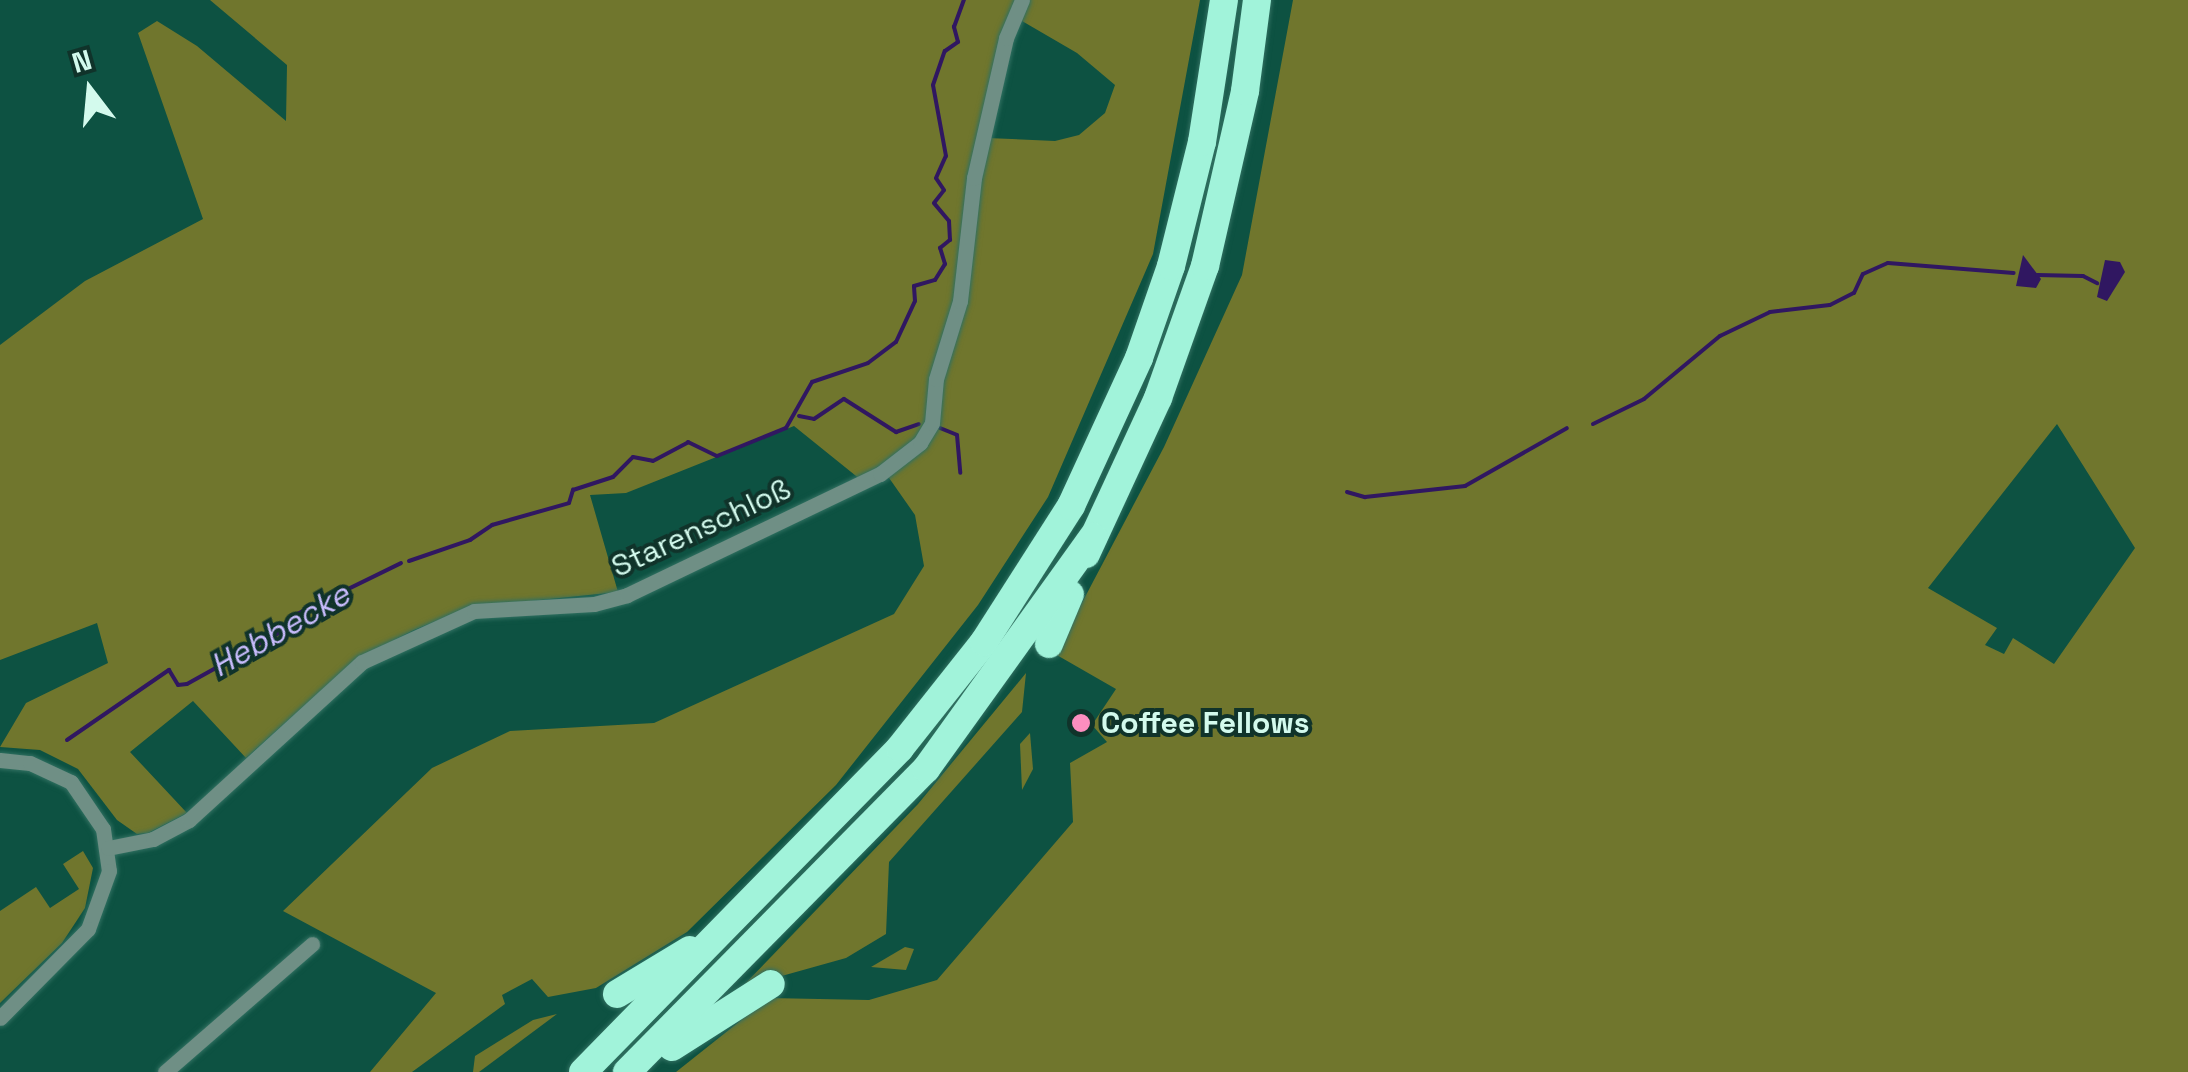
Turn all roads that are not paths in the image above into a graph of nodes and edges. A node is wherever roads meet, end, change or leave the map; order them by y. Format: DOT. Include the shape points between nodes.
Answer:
graph roads {
  1 [pos="1022,0"];
  2 [pos="1224,0"];
  3 [pos="1257,0"];
  4 [pos="1093,537"];
  5 [pos="1049,644"];
  6 [pos="0,760"];
  7 [pos="108,848"];
  8 [pos="726,930"];
  9 [pos="312,944"];
  10 [pos="771,984"];
  11 [pos="616,994"];
  12 [pos="0,1018"];
  13 [pos="165,1072"];
  14 [pos="583,1072"];
  15 [pos="630,1072"];
  1 -- 7 [label="street, Starenschloß" via="1006,38 974,178 965,271 932,422 912,450 880,474 628,595 594,604 474,611 388,649 362,662 190,820"];
  2 -- 8 [label="highway" via="1202,142 1171,266 1140,358 1071,506 942,696"];
  3 -- 4 [label="highway" via="1245,91 1205,266 1164,384"];
  4 -- 5 [label="highway"];
  4 -- 15 [label="highway" via="926,768"];
  6 -- 7 [label="street" via="30,763 71,782 90,803"];
  7 -- 12 [label="street" via="106,888 88,929"];
  8 -- 11 [label="highway"];
  8 -- 14 [label="highway"];
  9 -- 13 [label="street"];
  10 -- 15 [label="highway"];
}
